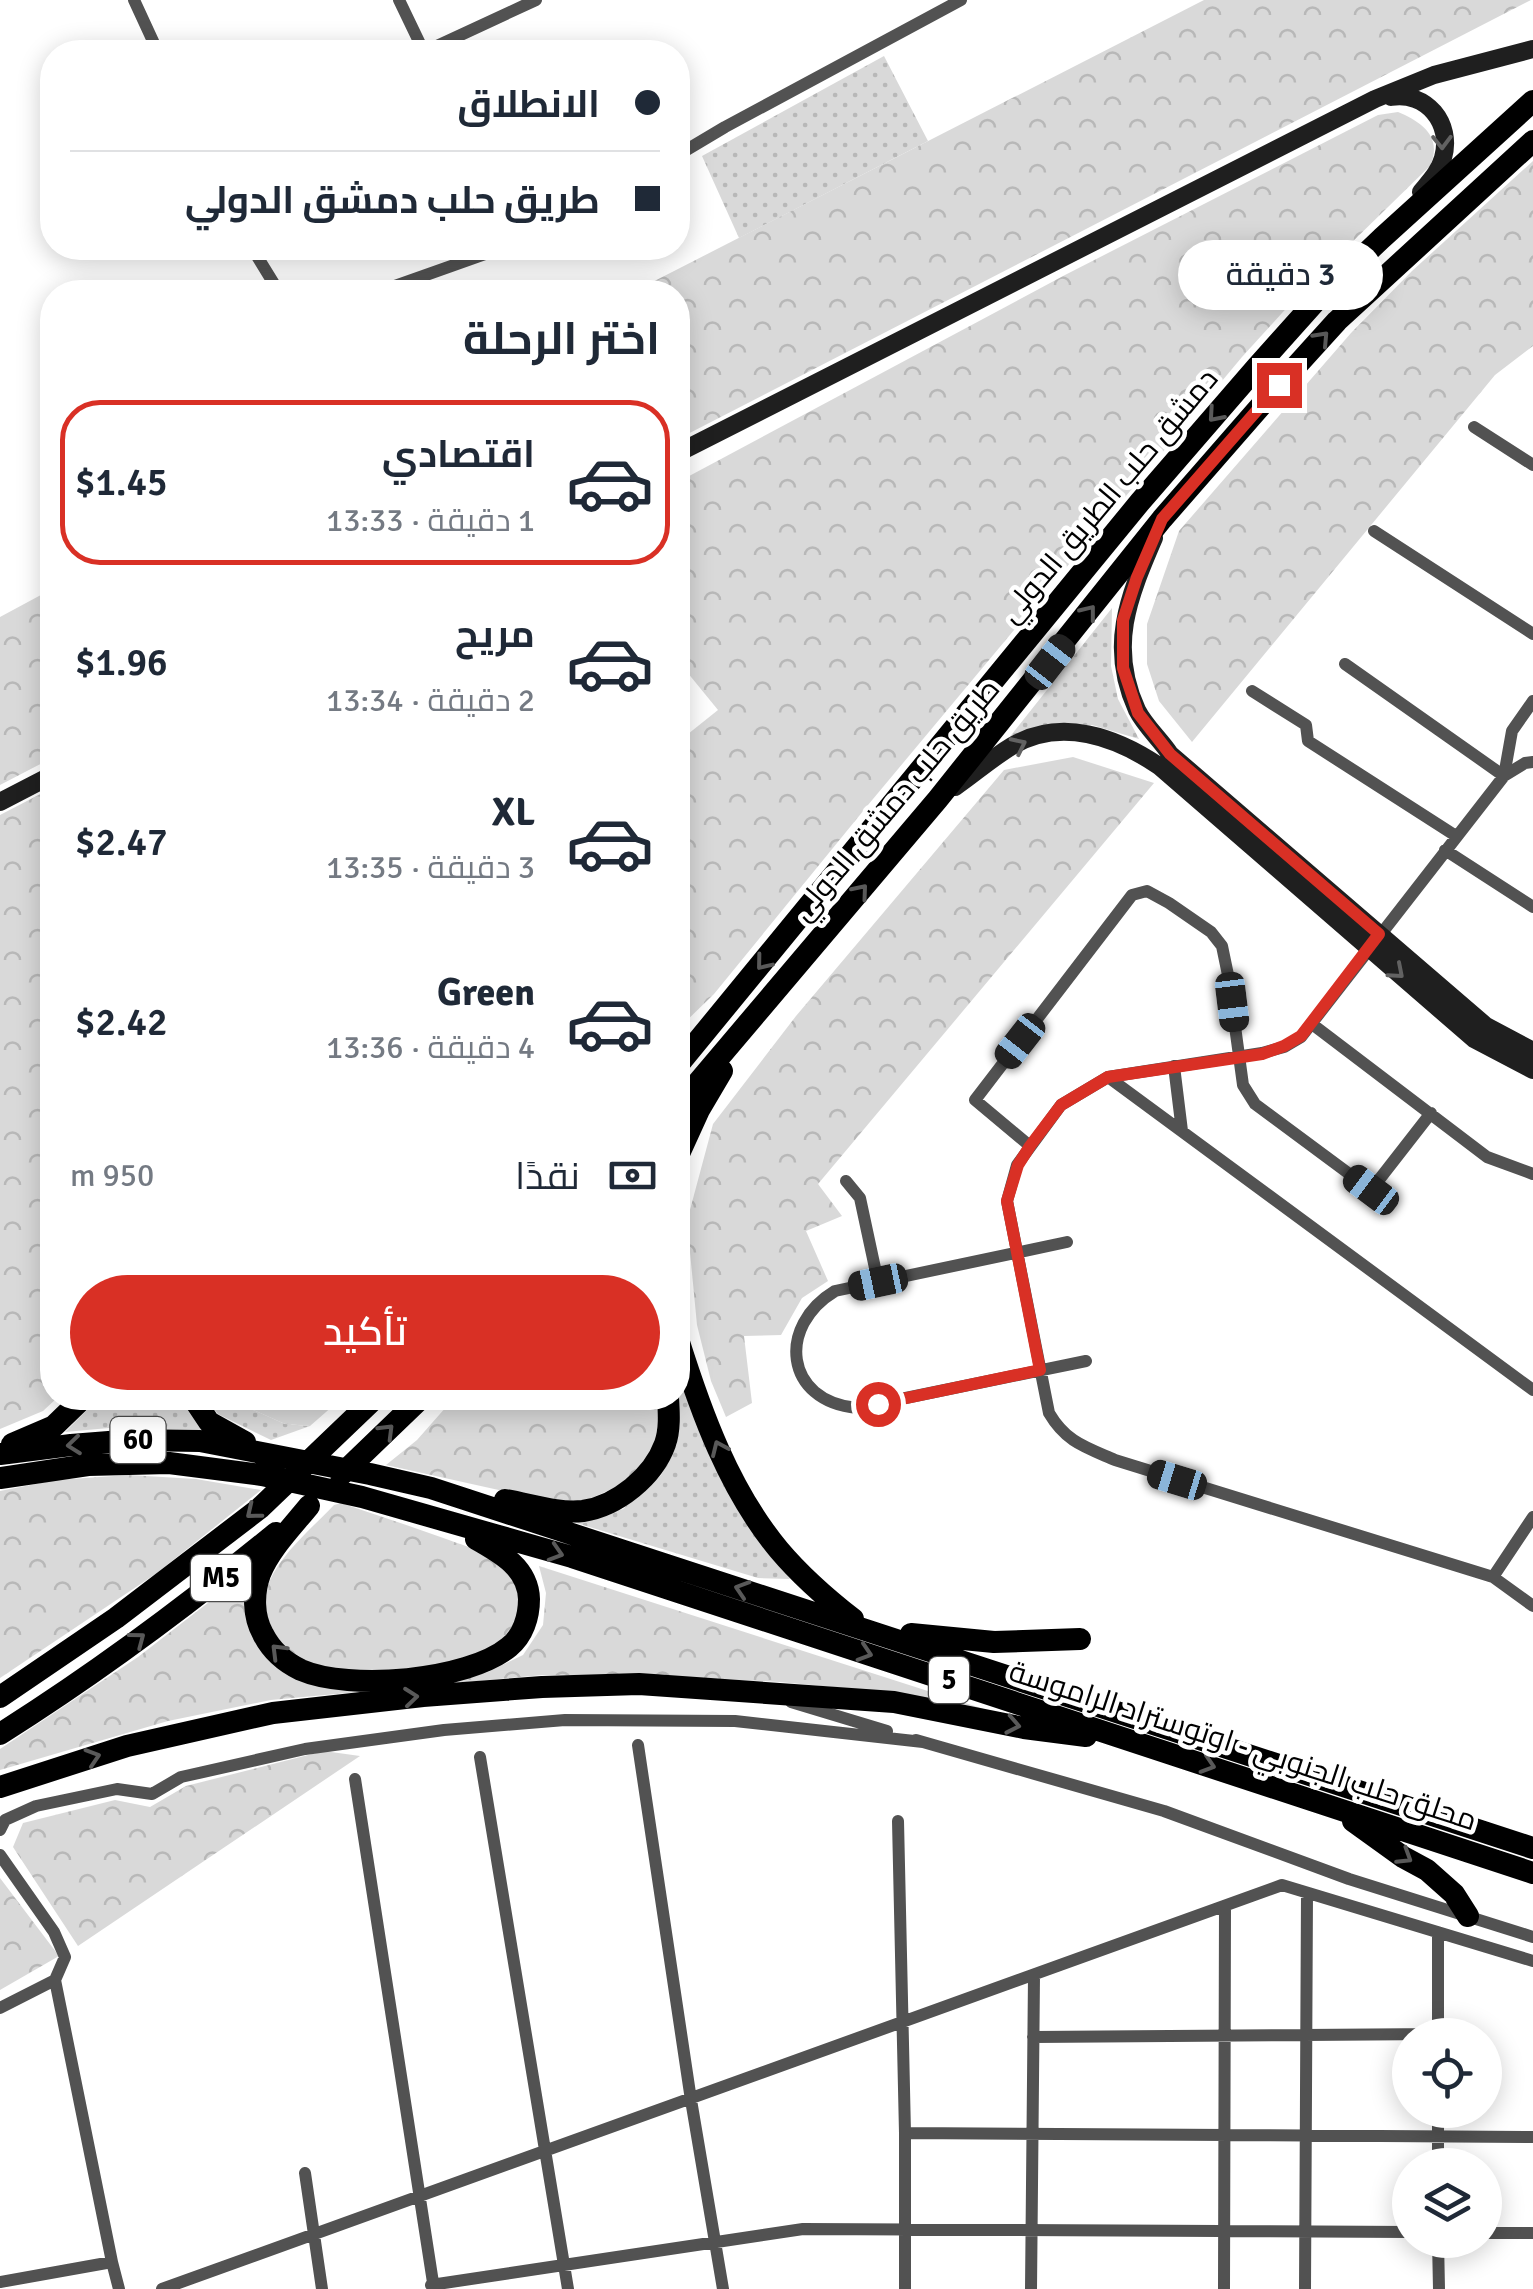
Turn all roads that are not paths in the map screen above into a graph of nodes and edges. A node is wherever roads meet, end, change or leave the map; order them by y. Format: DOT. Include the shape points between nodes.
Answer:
graph roads {
  1 [pos="134,0"];
  2 [pos="399,0"];
  3 [pos="536,0"];
  4 [pos="961,0"];
  5 [pos="152,40"];
  6 [pos="418,40"];
  7 [pos="450,40"];
  8 [pos="1533,49"];
  9 [pos="1375,99"];
  10 [pos="1533,102"];
  11 [pos="1533,141"];
  12 [pos="690,149"];
  13 [pos="1382,238"];
  14 [pos="468,260"];
  15 [pos="412,280"];
  16 [pos="1474,427"];
  17 [pos="690,447"];
  18 [pos="1533,464"];
  19 [pos="1162,519"];
  20 [pos="1374,531"];
  21 [pos="1533,634"];
  22 [pos="1344,664"];
  23 [pos="1252,692"];
  24 [pos="1533,701"];
  25 [pos="1163,743"];
  26 [pos="1149,760"];
  27 [pos="1533,762"];
  28 [pos="1504,776"];
  29 [pos="40,781"];
  30 [pos="938,799"];
  31 [pos="0,802"];
  32 [pos="1456,836"];
  33 [pos="1445,850"];
  34 [pos="1533,908"];
  35 [pos="1374,941"];
  36 [pos="727,1007"];
  37 [pos="752,1018"];
  38 [pos="1312,1024"];
  39 [pos="690,1042"];
  40 [pos="1533,1050"];
  41 [pos="690,1051"];
  42 [pos="1239,1056"];
  43 [pos="1174,1066"];
  44 [pos="1533,1070"];
  45 [pos="1108,1077"];
  46 [pos="690,1092"];
  47 [pos="1431,1113"];
  48 [pos="690,1130"];
  49 [pos="1182,1131"];
  50 [pos="1030,1146"];
  51 [pos="1533,1174"];
  52 [pos="846,1181"];
  53 [pos="1068,1242"];
  54 [pos="1017,1252"];
  55 [pos="878,1282"];
  56 [pos="1086,1361"];
  57 [pos="1040,1370"];
  58 [pos="690,1376"];
  59 [pos="1533,1390"];
  60 [pos="71,1410"];
  61 [pos="200,1410"];
  62 [pos="355,1410"];
  63 [pos="362,1410"];
  64 [pos="409,1410"];
  65 [pos="669,1410"];
  66 [pos="330,1439"];
  67 [pos="0,1452"];
  68 [pos="269,1466"];
  69 [pos="0,1478"];
  70 [pos="432,1488"];
  71 [pos="309,1506"];
  72 [pos="419,1512"];
  73 [pos="1532,1520"];
  74 [pos="1493,1578"];
  75 [pos="1533,1606"];
  76 [pos="866,1630"];
  77 [pos="1080,1639"];
  78 [pos="750,1690"];
  79 [pos="0,1697"];
  80 [pos="0,1734"];
  81 [pos="922,1742"];
  82 [pos="1142,1743"];
  83 [pos="638,1745"];
  84 [pos="480,1757"];
  85 [pos="355,1779"];
  86 [pos="0,1787"];
  87 [pos="1334,1807"];
  88 [pos="898,1821"];
  89 [pos="0,1830"];
  90 [pos="1533,1848"];
  91 [pos="0,1855"];
  92 [pos="1533,1873"];
  93 [pos="1307,1892"];
  94 [pos="1226,1906"];
  95 [pos="1468,1916"];
  96 [pos="1438,1932"];
  97 [pos="1533,1937"];
  98 [pos="1533,1961"];
  99 [pos="1034,1976"];
  100 [pos="55,1980"];
  101 [pos="0,2008"];
  102 [pos="1438,2018"];
  103 [pos="904,2024"];
  104 [pos="1392,2034"];
  105 [pos="1306,2035"];
  106 [pos="1225,2036"];
  107 [pos="1034,2037"];
  108 [pos="691,2100"];
  109 [pos="1438,2128"];
  110 [pos="905,2133"];
  111 [pos="1032,2134"];
  112 [pos="1224,2135"];
  113 [pos="1306,2136"];
  114 [pos="1438,2136"];
  115 [pos="1533,2137"];
  116 [pos="1438,2148"];
  117 [pos="546,2152"];
  118 [pos="306,2173"];
  119 [pos="420,2198"];
  120 [pos="905,2229"];
  121 [pos="1031,2230"];
  122 [pos="1224,2231"];
  123 [pos="1305,2232"];
  124 [pos="1392,2232"];
  125 [pos="1502,2233"];
  126 [pos="1533,2233"];
  127 [pos="314,2235"];
  128 [pos="716,2242"];
  129 [pos="1438,2258"];
  130 [pos="112,2262"];
  131 [pos="564,2265"];
  132 [pos="205,2274"];
  133 [pos="0,2282"];
  134 [pos="433,2286"];
  135 [pos="119,2289"];
  136 [pos="162,2289"];
  137 [pos="207,2289"];
  138 [pos="322,2289"];
  139 [pos="568,2289"];
  140 [pos="723,2289"];
  141 [pos="905,2289"];
  142 [pos="1031,2289"];
  143 [pos="1224,2289"];
  144 [pos="1305,2289"];
  145 [pos="1438,2289"];
  1 -- 5 [label="street"];
  2 -- 6 [label="street"];
  3 -- 7 [label="street"];
  4 -- 12 [label="street"];
  8 -- 9 [label="street" via="1434,75"];
  9 -- 13 [label="street, one-way" via="1400,96 1432,107 1446,143 1437,172"];
  9 -- 17 [label="street"];
  10 -- 13 [label="highway, دمشق حلب الطريق الدولي"];
  19 -- 11 [label="highway, طريق حلب دمشق الدولي, one-way" via="1337,321"];
  13 -- 36 [label="highway, دمشق حلب الطريق الدولي, one-way" via="1292,328 1140,502"];
  14 -- 15 [label="street"];
  16 -- 18 [label="street"];
  19 -- 25 [label="street" via="1123,620 1123,668 1138,713"];
  30 -- 19 [label="highway, طريق حلب دمشق الدولي, one-way"];
  20 -- 21 [label="street"];
  22 -- 28 [label="street"];
  23 -- 32 [label="street" via="1306,725 1308,740"];
  24 -- 28 [label="street" via="1512,731"];
  25 -- 26 [label="street"];
  25 -- 35 [label="street"];
  30 -- 26 [label="street, one-way" via="1015,744 1049,733 1087,733"];
  26 -- 35 [label="street"];
  27 -- 28 [label="street"];
  28 -- 32 [label="street"];
  29 -- 31 [label="street"];
  37 -- 30 [label="highway, طريق حلب دمشق الدولي, one-way"];
  32 -- 33 [label="street"];
  33 -- 34 [label="street"];
  33 -- 35 [label="street"];
  35 -- 38 [label="street"];
  35 -- 40 [label="street" via="1486,1026"];
  35 -- 44 [label="street, one-way" via="1474,1039"];
  36 -- 39 [label="highway"];
  36 -- 41 [label="highway"];
  37 -- 46 [label="highway, طريق حلب دمشق الدولي"];
  37 -- 48 [label="highway"];
  38 -- 42 [label="street" via="1284,1046"];
  38 -- 47 [label="street"];
  42 -- 43 [label="street"];
  42 -- 47 [label="street" via="1243,1085 1255,1104 1371,1190"];
  42 -- 50 [label="street" via="1222,946 1169,903 1147,891 1132,895 975,1100"];
  43 -- 45 [label="street"];
  43 -- 49 [label="street"];
  45 -- 49 [label="street"];
  45 -- 50 [label="street" via="1061,1105"];
  47 -- 51 [label="street" via="1486,1156"];
  49 -- 59 [label="street"];
  50 -- 54 [label="street" via="1007,1201"];
  52 -- 55 [label="street" via="860,1198"];
  53 -- 54 [label="street"];
  54 -- 55 [label="street"];
  54 -- 57 [label="street"];
  55 -- 57 [label="street" via="835,1291 802,1322 796,1360 818,1396 866,1407"];
  56 -- 57 [label="street"];
  57 -- 74 [label="street" via="1049,1413 1060,1432 1079,1444"];
  76 -- 58 [label="highway, one-way" via="819,1592 759,1523"];
  60 -- 67 [label="highway" via="54,1426"];
  61 -- 68 [label="highway"];
  62 -- 66 [label="highway"];
  63 -- 66 [label="highway, M5"];
  71 -- 64 [label="highway, M5, one-way"];
  65 -- 70 [label="highway" via="659,1457 632,1488 602,1506 566,1511"];
  66 -- 79 [label="highway, M5, one-way" via="260,1508"];
  68 -- 67 [label="highway, 60, one-way" via="200,1441"];
  68 -- 69 [label="highway, 5" via="88,1465"];
  68 -- 70 [label="highway, محلق حلب الجنوبي - اوتوستراد الراموسة / 5" via="370,1474"];
  68 -- 72 [label="highway, محلق حلب الجنوبي - اوتوستراد الراموسة / 5"];
  76 -- 70 [label="highway, محلق حلب الجنوبي - اوتوستراد الراموسة / 5, one-way"];
  72 -- 71 [label="highway, one-way" via="515,1565 528,1592 526,1622 511,1646 485,1662 361,1681 303,1671 274,1651 258,1624 258,1579"];
  80 -- 71 [label="highway, M5, one-way" via="75,1687"];
  72 -- 82 [label="highway, محلق حلب الجنوبي - اوتوستراد الراموسة / 5, one-way"];
  73 -- 74 [label="street"];
  74 -- 75 [label="street"];
  76 -- 77 [label="highway" via="994,1642"];
  76 -- 90 [label="highway, محلق حلب الجنوبي - اوتوستراد الراموسة / 5"];
  78 -- 81 [label="street"];
  78 -- 82 [label="highway, one-way" via="894,1702"];
  86 -- 78 [label="highway, one-way" via="127,1746 273,1713 542,1688"];
  81 -- 89 [label="street" via="735,1721 565,1720 444,1730 305,1749 181,1778 152,1794 117,1789 36,1806 5,1820"];
  81 -- 95 [label="street" via="1164,1812"];
  82 -- 87 [label="highway, محلق حلب الجنوبي - اوتوستراد الراموسة / 5, one-way"];
  83 -- 108 [label="street"];
  84 -- 117 [label="street"];
  85 -- 119 [label="street"];
  87 -- 92 [label="highway, محلق حلب الجنوبي - اوتوستراد الراموسة / 5"];
  87 -- 95 [label="highway, one-way" via="1426,1870"];
  88 -- 103 [label="street"];
  91 -- 100 [label="street" via="65,1957"];
  93 -- 94 [label="street" via="1282,1885"];
  93 -- 96 [label="street"];
  93 -- 105 [label="street"];
  94 -- 99 [label="street"];
  94 -- 106 [label="street"];
  95 -- 97 [label="street"];
  96 -- 98 [label="street"];
  96 -- 102 [label="street"];
  99 -- 103 [label="street"];
  99 -- 107 [label="street"];
  100 -- 101 [label="street"];
  100 -- 130 [label="street"];
  103 -- 108 [label="street"];
  103 -- 110 [label="street"];
  104 -- 105 [label="street"];
  105 -- 106 [label="street"];
  105 -- 113 [label="street"];
  106 -- 107 [label="street"];
  106 -- 112 [label="street"];
  107 -- 111 [label="street"];
  108 -- 117 [label="street"];
  108 -- 128 [label="street"];
  109 -- 114 [label="street"];
  110 -- 111 [label="street"];
  110 -- 120 [label="street"];
  111 -- 112 [label="street"];
  111 -- 121 [label="street"];
  112 -- 113 [label="street"];
  112 -- 122 [label="street"];
  113 -- 114 [label="street"];
  113 -- 123 [label="street"];
  114 -- 115 [label="street"];
  114 -- 116 [label="street"];
  117 -- 119 [label="street"];
  117 -- 131 [label="street"];
  118 -- 127 [label="street"];
  119 -- 127 [label="street"];
  119 -- 134 [label="street"];
  120 -- 121 [label="street"];
  120 -- 128 [label="street" via="803,2228"];
  120 -- 141 [label="street"];
  121 -- 122 [label="street"];
  121 -- 142 [label="street"];
  122 -- 123 [label="street"];
  122 -- 143 [label="street"];
  123 -- 124 [label="street"];
  123 -- 144 [label="street"];
  125 -- 126 [label="street"];
  127 -- 132 [label="street"];
  127 -- 138 [label="street"];
  128 -- 131 [label="street"];
  128 -- 140 [label="street"];
  129 -- 145 [label="street"];
  130 -- 133 [label="street"];
  130 -- 135 [label="street"];
  131 -- 134 [label="street"];
  131 -- 139 [label="street"];
  132 -- 136 [label="street"];
  132 -- 137 [label="street"];
}
